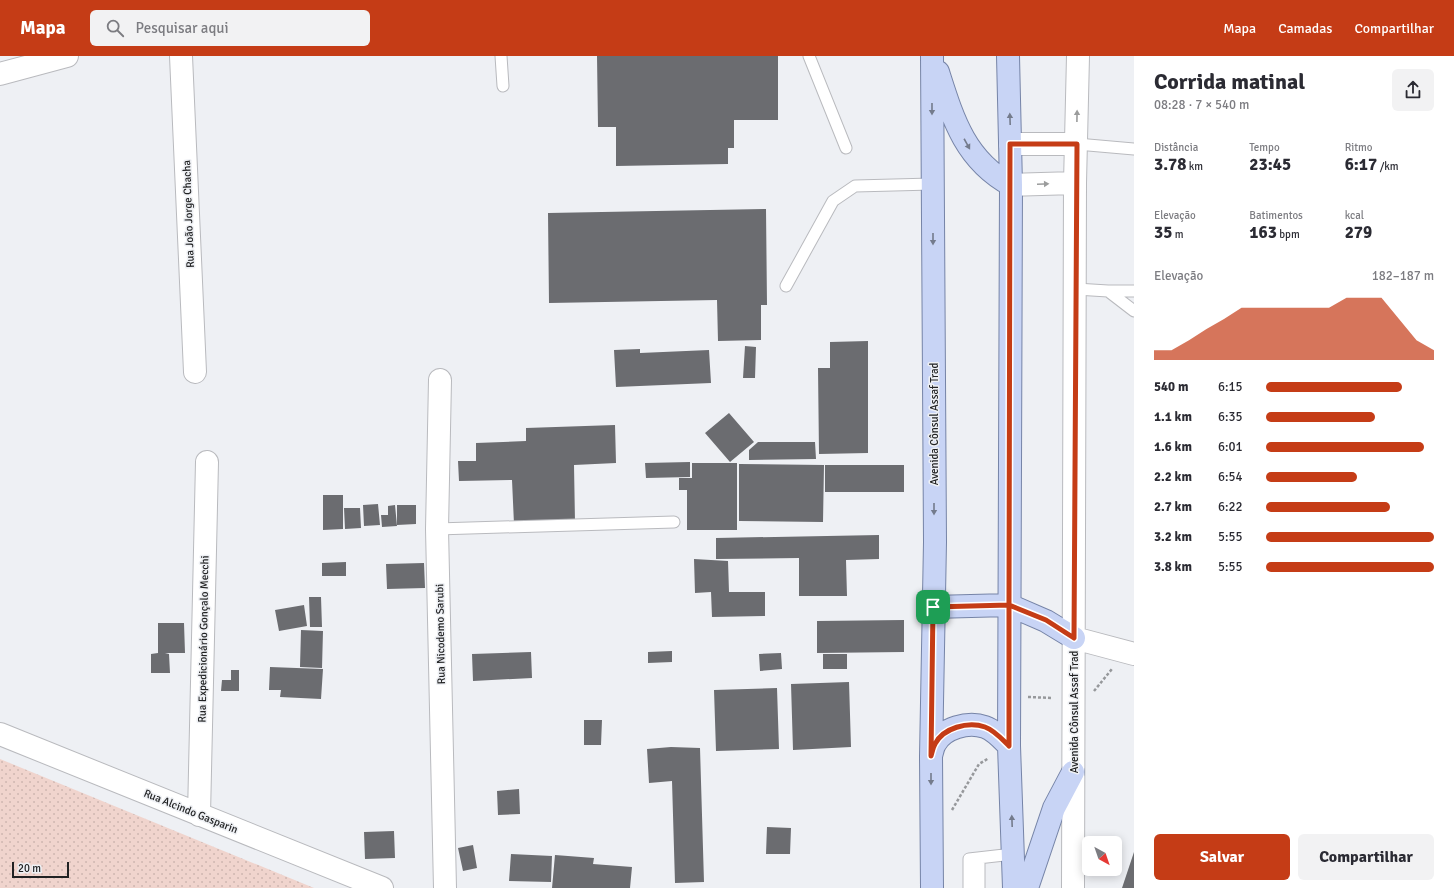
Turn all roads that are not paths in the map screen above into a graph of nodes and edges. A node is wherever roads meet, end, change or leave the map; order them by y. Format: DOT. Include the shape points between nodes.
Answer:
graph roads {
  1 [pos="67,56"];
  2 [pos="181,56"];
  3 [pos="501,56"];
  4 [pos="809,56"];
  5 [pos="932,56"];
  6 [pos="1008,56"];
  7 [pos="1078,56"];
  8 [pos="0,74"];
  9 [pos="503,86"];
  10 [pos="1010,144"];
  11 [pos="1077,144"];
  12 [pos="846,148"];
  13 [pos="1134,149"];
  14 [pos="1075,183"];
  15 [pos="932,184"];
  16 [pos="1011,185"];
  17 [pos="786,286"];
  18 [pos="1076,289"];
  19 [pos="1108,291"];
  20 [pos="1134,291"];
  21 [pos="1134,310"];
  22 [pos="195,372"];
  23 [pos="440,380"];
  24 [pos="208,462"];
  25 [pos="674,522"];
  26 [pos="437,529"];
  27 [pos="1009,605"];
  28 [pos="933,607"];
  29 [pos="1074,638"];
  30 [pos="1134,654"];
  31 [pos="0,734"];
  32 [pos="1009,746"];
  33 [pos="931,756"];
  34 [pos="1073,772"];
  35 [pos="200,815"];
  36 [pos="1013,854"];
  37 [pos="979,858"];
  38 [pos="382,888"];
  39 [pos="445,888"];
  40 [pos="932,888"];
  41 [pos="969,888"];
  42 [pos="979,888"];
  43 [pos="1014,888"];
  44 [pos="1027,888"];
  45 [pos="1073,888"];
  1 -- 8 [label="street"];
  2 -- 22 [label="street, Rua João Jorge Chacha"];
  3 -- 9 [label="lane"];
  4 -- 12 [label="lane"];
  5 -- 15 [label="main road, Avenida Cônsul Assaf Trad, one-way"];
  5 -- 16 [label="main road, one-way" via="956,124 969,150 991,172"];
  10 -- 6 [label="main road, one-way"];
  11 -- 7 [label="street, Avenida Cônsul Assaf Trad, one-way"];
  10 -- 11 [label="street"];
  10 -- 16 [label="main road"];
  11 -- 13 [label="lane"];
  11 -- 14 [label="street, Avenida Cônsul Assaf Trad"];
  16 -- 14 [label="street, one-way"];
  14 -- 18 [label="street, Avenida Cônsul Assaf Trad"];
  15 -- 17 [label="lane" via="855,186 833,201"];
  15 -- 28 [label="main road, Avenida Cônsul Assaf Trad, one-way"];
  16 -- 27 [label="main road"];
  18 -- 19 [label="lane"];
  18 -- 29 [label="street, Avenida Cônsul Assaf Trad"];
  19 -- 20 [label="lane"];
  19 -- 21 [label="lane"];
  23 -- 26 [label="street, Rua Nicodemo Sarubi"];
  24 -- 35 [label="street, Rua Expedicionário Gonçalo Mecchi"];
  25 -- 26 [label="lane"];
  26 -- 39 [label="street, Rua Nicodemo Sarubi"];
  27 -- 28 [label="main road"];
  27 -- 29 [label="main road" via="1046,620"];
  27 -- 32 [label="main road"];
  28 -- 33 [label="main road, Avenida Cônsul Assaf Trad"];
  29 -- 30 [label="street"];
  29 -- 34 [label="street, Avenida Cônsul Assaf Trad"];
  31 -- 35 [label="street, Rua Alcindo Gasparin"];
  32 -- 33 [label="main road" via="985,727 972,725 958,727 944,734 935,744"];
  36 -- 32 [label="main road, one-way"];
  33 -- 40 [label="main road, Avenida Cônsul Assaf Trad, one-way"];
  34 -- 44 [label="main road" via="1054,808"];
  34 -- 45 [label="street, Avenida Cônsul Assaf Trad"];
  35 -- 38 [label="street, Rua Alcindo Gasparin"];
  36 -- 37 [label="lane"];
  36 -- 43 [label="main road"];
  37 -- 41 [label="lane" via="969,859"];
  37 -- 42 [label="lane"];
}
